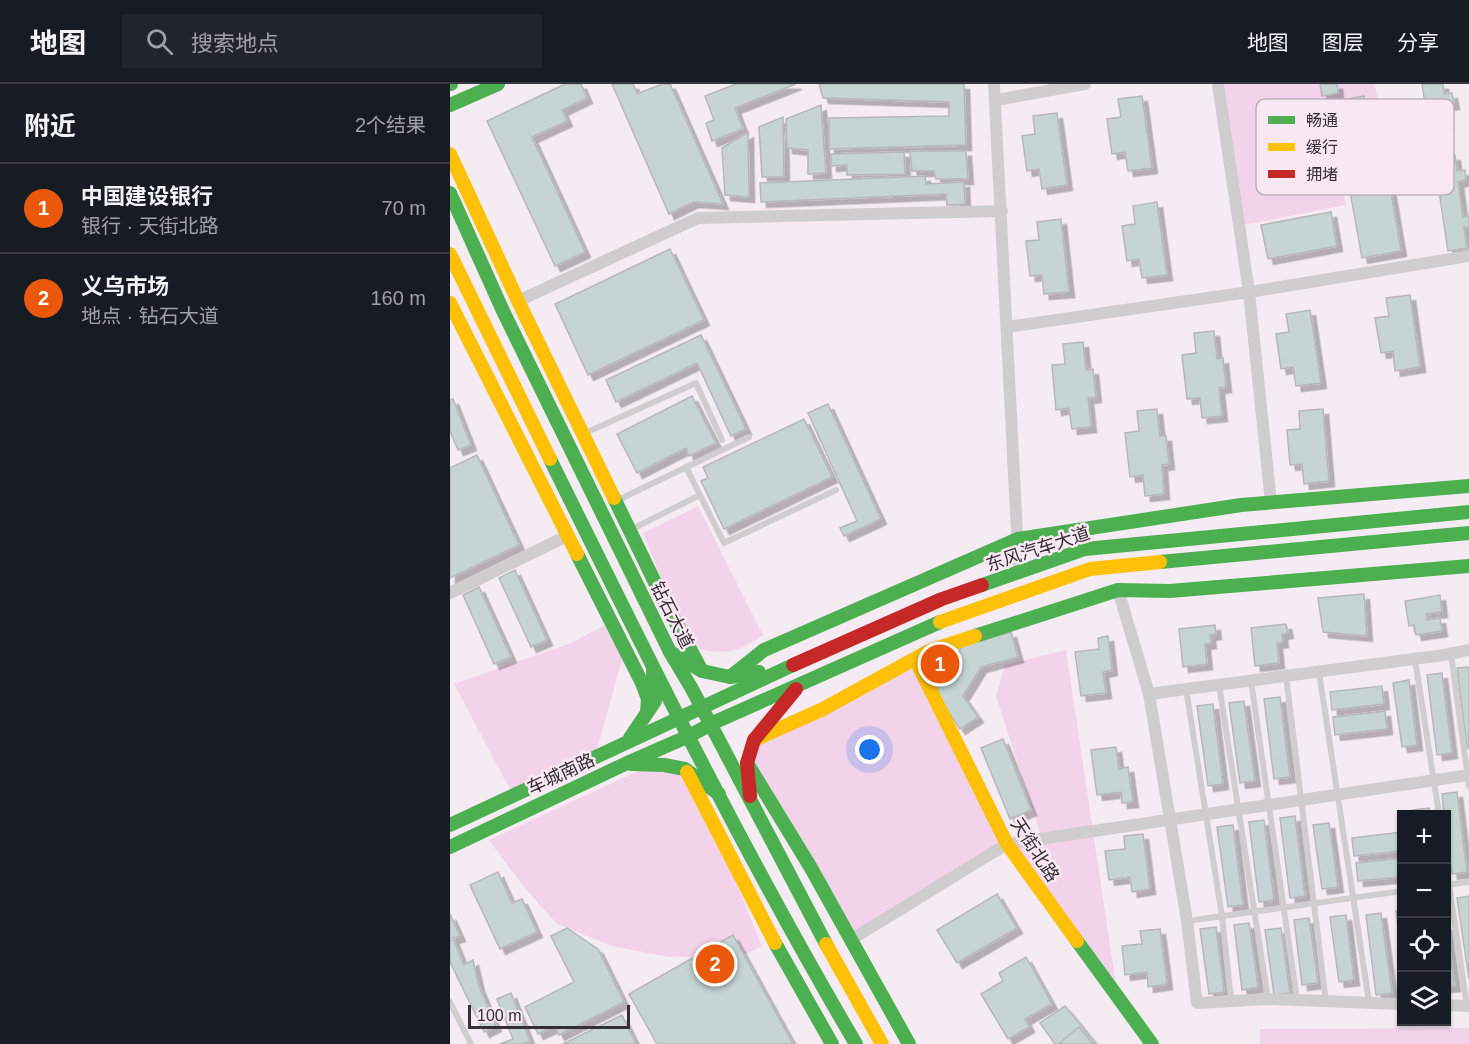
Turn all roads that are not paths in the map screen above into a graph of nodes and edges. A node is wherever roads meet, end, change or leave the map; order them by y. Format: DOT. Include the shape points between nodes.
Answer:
graph roads {
  1 [pos="498,84"];
  2 [pos="994,84"];
  3 [pos="1085,84"];
  4 [pos="1218,84"];
  5 [pos="996,100"];
  6 [pos="450,105"];
  7 [pos="450,154"];
  8 [pos="450,193"];
  9 [pos="1002,211"];
  10 [pos="450,254"];
  11 [pos="1469,256"];
  12 [pos="1249,292"];
  13 [pos="518,302"];
  14 [pos="450,303"];
  15 [pos="503,311"];
  16 [pos="480,320"];
  17 [pos="1007,327"];
  18 [pos="456,331"];
  19 [pos="749,437"];
  20 [pos="585,440"];
  21 [pos="722,440"];
  22 [pos="686,467"];
  23 [pos="1469,486"];
  24 [pos="836,490"];
  25 [pos="700,495"];
  26 [pos="615,501"];
  27 [pos="1270,502"];
  28 [pos="1469,512"];
  29 [pos="607,523"];
  30 [pos="630,530"];
  31 [pos="1469,533"];
  32 [pos="567,536"];
  33 [pos="1018,538"];
  34 [pos="1469,566"];
  35 [pos="1019,572"];
  36 [pos="1118,590"];
  37 [pos="450,593"];
  38 [pos="1469,650"];
  39 [pos="670,652"];
  40 [pos="1451,654"];
  41 [pos="915,659"];
  42 [pos="1415,659"];
  43 [pos="653,668"];
  44 [pos="788,668"];
  45 [pos="702,671"];
  46 [pos="1319,672"];
  47 [pos="1286,676"];
  48 [pos="730,677"];
  49 [pos="1251,681"];
  50 [pos="801,684"];
  51 [pos="1219,685"];
  52 [pos="1186,689"];
  53 [pos="1149,694"];
  54 [pos="701,707"];
  55 [pos="647,715"];
  56 [pos="679,717"];
  57 [pos="710,724"];
  58 [pos="689,736"];
  59 [pos="628,740"];
  60 [pos="754,740"];
  61 [pos="747,763"];
  62 [pos="625,764"];
  63 [pos="685,769"];
  64 [pos="1468,779"];
  65 [pos="1434,780"];
  66 [pos="719,794"];
  67 [pos="1338,795"];
  68 [pos="1302,800"];
  69 [pos="750,802"];
  70 [pos="1270,805"];
  71 [pos="1239,810"];
  72 [pos="1438,810"];
  73 [pos="1206,814"];
  74 [pos="1170,820"];
  75 [pos="450,825"];
  76 [pos="1007,844"];
  77 [pos="450,847"];
  78 [pos="1469,882"];
  79 [pos="1451,885"];
  80 [pos="1397,892"];
  81 [pos="1354,898"];
  82 [pos="1315,903"];
  83 [pos="1451,903"];
  84 [pos="1285,907"];
  85 [pos="1255,911"];
  86 [pos="1222,916"];
  87 [pos="1187,921"];
  88 [pos="793,936"];
  89 [pos="852,939"];
  90 [pos="830,952"];
  91 [pos="788,969"];
  92 [pos="1268,999"];
  93 [pos="1231,1000"];
  94 [pos="1297,1000"];
  95 [pos="450,1002"];
  96 [pos="1326,1002"];
  97 [pos="1369,1002"];
  98 [pos="1397,1004"];
  99 [pos="1451,1005"];
  100 [pos="1468,1006"];
  101 [pos="898,1025"];
  102 [pos="880,1040"];
  103 [pos="471,1044"];
  104 [pos="832,1044"];
  105 [pos="856,1044"];
  106 [pos="909,1044"];
  107 [pos="1152,1044"];
  1 -- 6 [label="main road"];
  2 -- 5 [label="street"];
  3 -- 5 [label="street"];
  4 -- 12 [label="street"];
  5 -- 9 [label="street"];
  7 -- 13 [label="main road"];
  8 -- 15 [label="main road, 钻石大道"];
  9 -- 13 [label="street" via="698,218"];
  9 -- 17 [label="street"];
  10 -- 16 [label="main road"];
  11 -- 12 [label="street"];
  12 -- 17 [label="street"];
  12 -- 27 [label="street"];
  13 -- 15 [label="main road"];
  13 -- 20 [label="main road"];
  14 -- 18 [label="main road"];
  15 -- 29 [label="main road, 钻石大道"];
  16 -- 18 [label="main road"];
  16 -- 43 [label="main road"];
  17 -- 33 [label="street"];
  18 -- 32 [label="main road"];
  19 -- 22 [label="lane"];
  20 -- 21 [label="lane" via="696,383"];
  20 -- 26 [label="main road"];
  20 -- 29 [label="main road"];
  22 -- 25 [label="lane"];
  22 -- 26 [label="lane"];
  23 -- 27 [label="main road"];
  24 -- 25 [label="lane" via="724,543"];
  25 -- 30 [label="lane"];
  26 -- 30 [label="main road"];
  27 -- 33 [label="main road"];
  28 -- 35 [label="main road, 东风汽车大道" via="1085,549"];
  29 -- 39 [label="main road, 钻石大道"];
  30 -- 45 [label="main road"];
  31 -- 50 [label="main road, 东风汽车大道" via="1090,569 950,618"];
  32 -- 37 [label="street"];
  32 -- 55 [label="main road" via="642,683 648,699"];
  33 -- 35 [label="street"];
  33 -- 48 [label="main road" via="764,650"];
  34 -- 36 [label="main road" via="1170,591"];
  35 -- 44 [label="main road, 东风汽车大道" via="942,599"];
  36 -- 41 [label="main road"];
  36 -- 53 [label="street"];
  38 -- 40 [label="street"];
  39 -- 45 [label="main road"];
  39 -- 54 [label="main road, 钻石大道"];
  40 -- 42 [label="street"];
  40 -- 64 [label="lane"];
  41 -- 60 [label="main road" via="823,709"];
  41 -- 76 [label="main road, 天街北路"];
  42 -- 46 [label="street"];
  42 -- 65 [label="lane"];
  43 -- 55 [label="main road" via="656,701"];
  43 -- 56 [label="main road"];
  44 -- 48 [label="main road"];
  44 -- 54 [label="main road, 东风汽车大道"];
  45 -- 48 [label="main road"];
  46 -- 47 [label="street"];
  46 -- 67 [label="lane"];
  47 -- 49 [label="street"];
  47 -- 68 [label="lane"];
  49 -- 51 [label="street"];
  49 -- 70 [label="lane"];
  50 -- 57 [label="main road, 东风汽车大道"];
  50 -- 60 [label="main road"];
  51 -- 52 [label="street"];
  51 -- 71 [label="lane"];
  52 -- 53 [label="street"];
  52 -- 73 [label="lane"];
  53 -- 74 [label="street"];
  54 -- 56 [label="main road, 东风汽车大道"];
  54 -- 57 [label="main road, 钻石大道"];
  55 -- 59 [label="main road"];
  56 -- 58 [label="main road"];
  56 -- 59 [label="main road, 车城南路"];
  57 -- 58 [label="main road, 东风汽车大道"];
  57 -- 69 [label="main road, 钻石大道"];
  58 -- 62 [label="main road, 车城南路"];
  58 -- 66 [label="main road"];
  59 -- 75 [label="main road, 车城南路"];
  60 -- 61 [label="main road"];
  61 -- 69 [label="main road"];
  61 -- 89 [label="main road"];
  62 -- 63 [label="main road"];
  62 -- 77 [label="main road, 车城南路"];
  63 -- 66 [label="main road"];
  63 -- 91 [label="main road"];
  64 -- 65 [label="street"];
  65 -- 67 [label="street"];
  65 -- 72 [label="lane"];
  66 -- 88 [label="main road"];
  67 -- 68 [label="street"];
  67 -- 81 [label="lane"];
  68 -- 70 [label="street"];
  68 -- 82 [label="lane"];
  69 -- 90 [label="main road, 钻石大道"];
  70 -- 71 [label="street"];
  70 -- 84 [label="lane"];
  71 -- 73 [label="street"];
  71 -- 85 [label="lane"];
  73 -- 74 [label="street"];
  73 -- 86 [label="lane"];
  74 -- 76 [label="street"];
  74 -- 87 [label="street"];
  76 -- 89 [label="street"];
  76 -- 107 [label="main road, 天街北路"];
  78 -- 79 [label="lane"];
  80 -- 81 [label="lane"];
  81 -- 82 [label="lane"];
  81 -- 97 [label="lane"];
  82 -- 84 [label="lane"];
  82 -- 96 [label="lane"];
  83 -- 100 [label="lane"];
  84 -- 85 [label="lane"];
  84 -- 94 [label="lane"];
  85 -- 86 [label="lane"];
  85 -- 92 [label="lane"];
  86 -- 87 [label="lane"];
  86 -- 93 [label="lane"];
  87 -- 93 [label="street" via="1197,1003"];
  88 -- 91 [label="main road"];
  88 -- 105 [label="main road"];
  89 -- 90 [label="main road"];
  89 -- 101 [label="main road"];
  90 -- 102 [label="main road, 钻石大道"];
  91 -- 104 [label="main road"];
  92 -- 93 [label="street"];
  92 -- 94 [label="street"];
  94 -- 96 [label="street"];
  95 -- 103 [label="lane"];
  96 -- 97 [label="street"];
  97 -- 98 [label="street"];
  99 -- 100 [label="street"];
  101 -- 102 [label="main road"];
  101 -- 106 [label="main road"];
}
